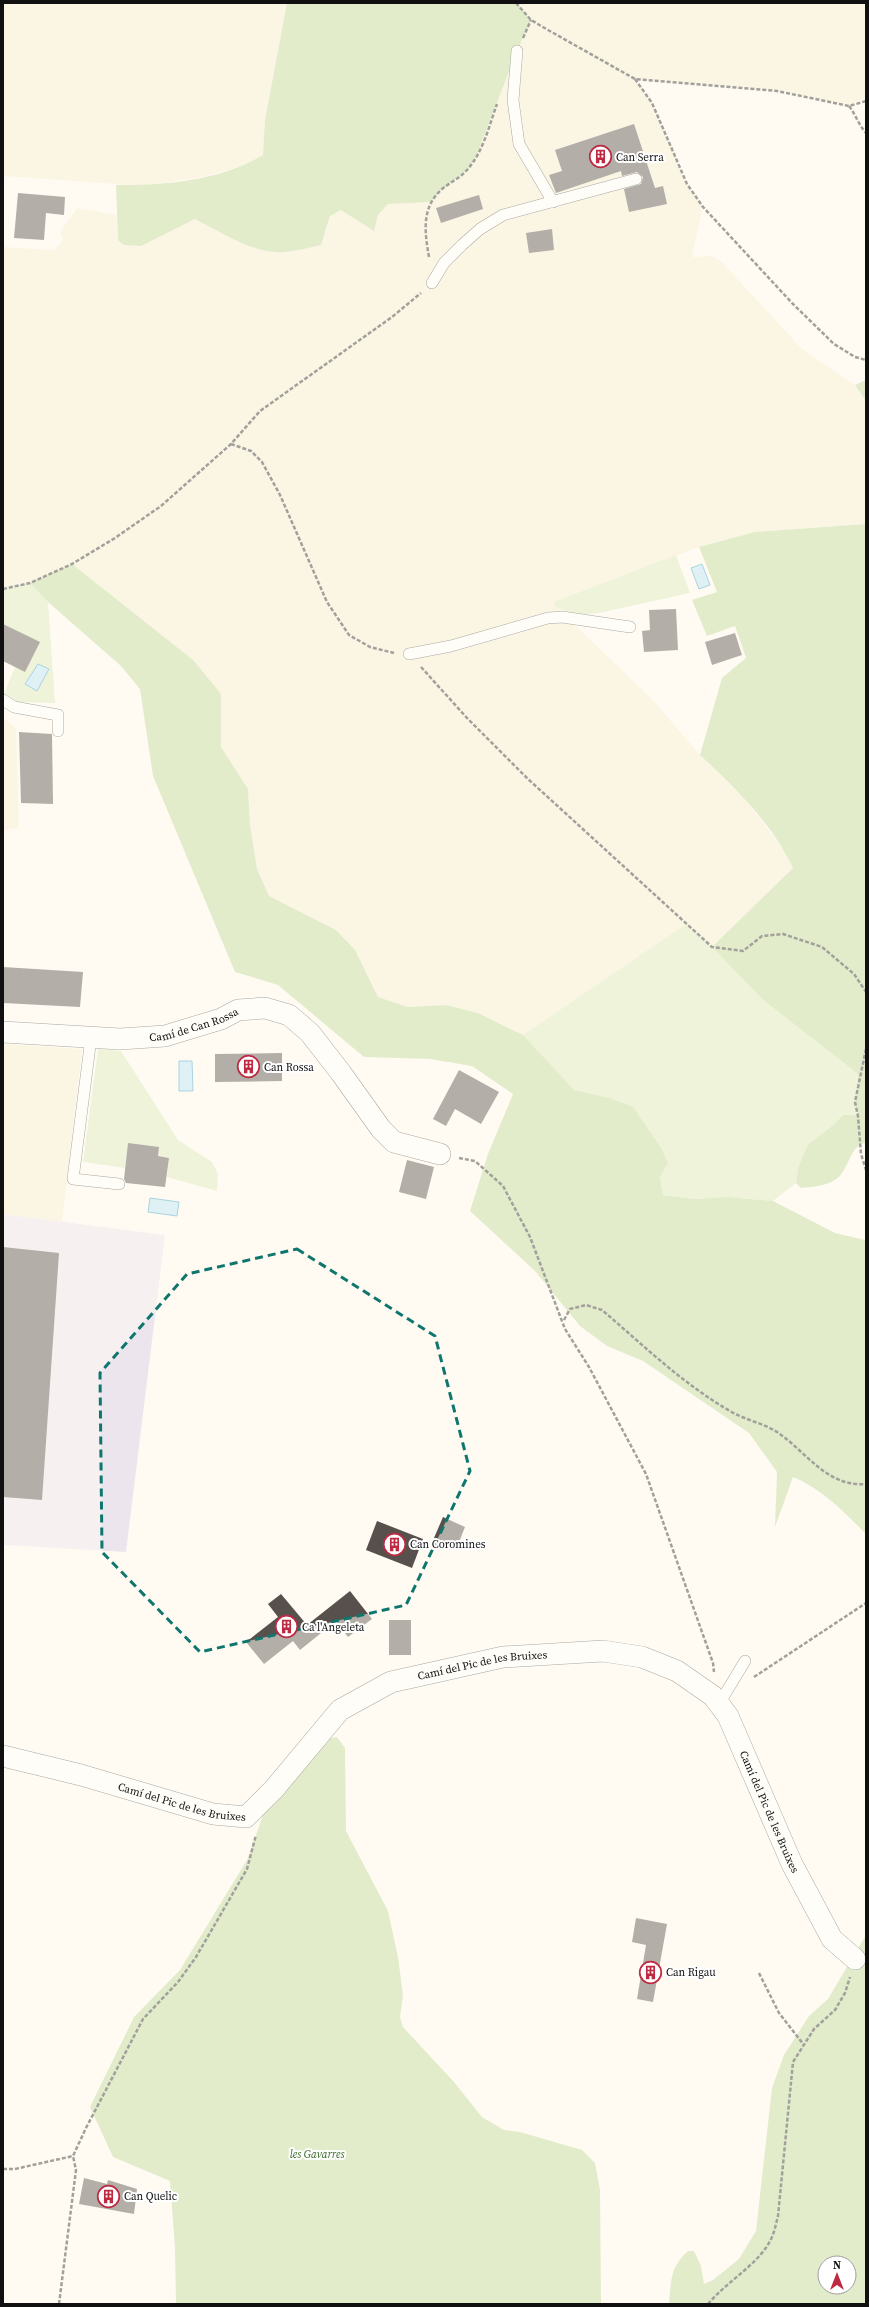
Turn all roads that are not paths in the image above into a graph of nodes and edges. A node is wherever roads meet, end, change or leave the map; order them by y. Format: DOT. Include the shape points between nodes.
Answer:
graph roads {
  1 [pos="517,51"];
  2 [pos="636,179"];
  3 [pos="553,202"];
  4 [pos="432,284"];
  5 [pos="630,627"];
  6 [pos="409,654"];
  7 [pos="3,700"];
  8 [pos="58,731"];
  9 [pos="3,1032"];
  10 [pos="91,1038"];
  11 [pos="440,1154"];
  12 [pos="119,1184"];
  13 [pos="745,1660"];
  14 [pos="719,1704"];
  15 [pos="3,1756"];
  16 [pos="855,1960"];
  1 -- 3 [label="lane" via="512,100 519,144"];
  2 -- 3 [label="lane"];
  3 -- 4 [label="lane" via="503,216 480,229 444,263"];
  5 -- 6 [label="lane" via="562,617 548,618 450,646"];
  7 -- 8 [label="lane" via="14,707 58,715"];
  9 -- 10 [label="street, Camí de Can Rossa"];
  10 -- 11 [label="street, Camí de Can Rossa" via="165,1036 221,1019 238,1010 265,1008 289,1015 310,1033 381,1129 394,1142"];
  10 -- 12 [label="lane" via="73,1179"];
  13 -- 14 [label="lane"];
  14 -- 15 [label="street, Camí del Pic de les Bruixes" via="713,1696 677,1671 622,1652 503,1657 391,1682 340,1710 246,1817 213,1814 81,1775"];
  14 -- 16 [label="street, Camí del Pic de les Bruixes" via="735,1730 792,1864 825,1927 832,1939"];
}
